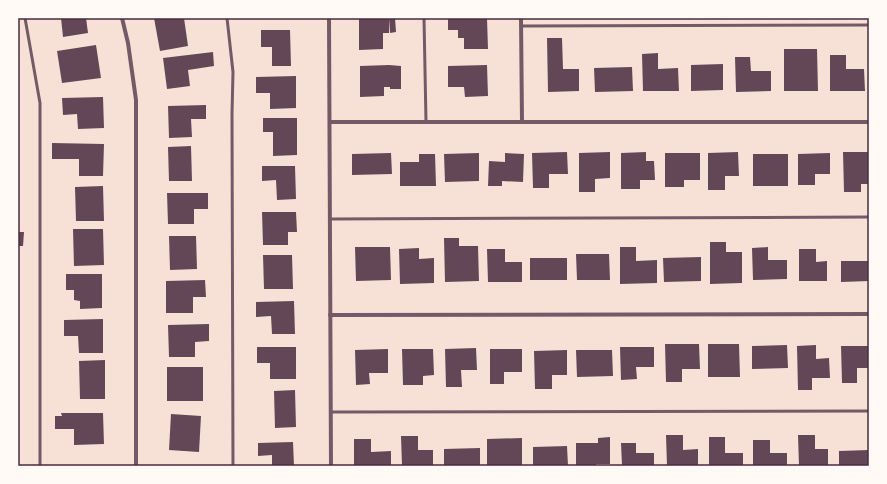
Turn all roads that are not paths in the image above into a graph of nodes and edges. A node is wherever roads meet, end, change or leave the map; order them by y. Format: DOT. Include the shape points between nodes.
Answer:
graph roads {
  1 [pos="25,18"];
  2 [pos="122,18"];
  3 [pos="227,18"];
  4 [pos="329,18"];
  5 [pos="424,18"];
  6 [pos="521,18"];
  7 [pos="869,25"];
  8 [pos="521,26"];
  9 [pos="330,122"];
  10 [pos="426,122"];
  11 [pos="522,122"];
  12 [pos="869,122"];
  13 [pos="869,217"];
  14 [pos="330,219"];
  15 [pos="869,314"];
  16 [pos="330,315"];
  17 [pos="869,411"];
  18 [pos="331,412"];
  19 [pos="40,466"];
  20 [pos="136,466"];
  21 [pos="233,466"];
  22 [pos="332,466"];
  1 -- 19 [label="lane" via="40,103"];
  2 -- 20 [label="street" via="136,100"];
  3 -- 21 [label="lane" via="233,72"];
  4 -- 9 [label="street"];
  5 -- 10 [label="lane"];
  6 -- 8 [label="street"];
  7 -- 8 [label="lane"];
  8 -- 11 [label="street"];
  9 -- 10 [label="street"];
  9 -- 14 [label="street"];
  10 -- 11 [label="street"];
  11 -- 12 [label="street"];
  13 -- 14 [label="lane"];
  14 -- 16 [label="street"];
  15 -- 16 [label="street"];
  16 -- 18 [label="street"];
  17 -- 18 [label="lane"];
  18 -- 22 [label="street"];
}
